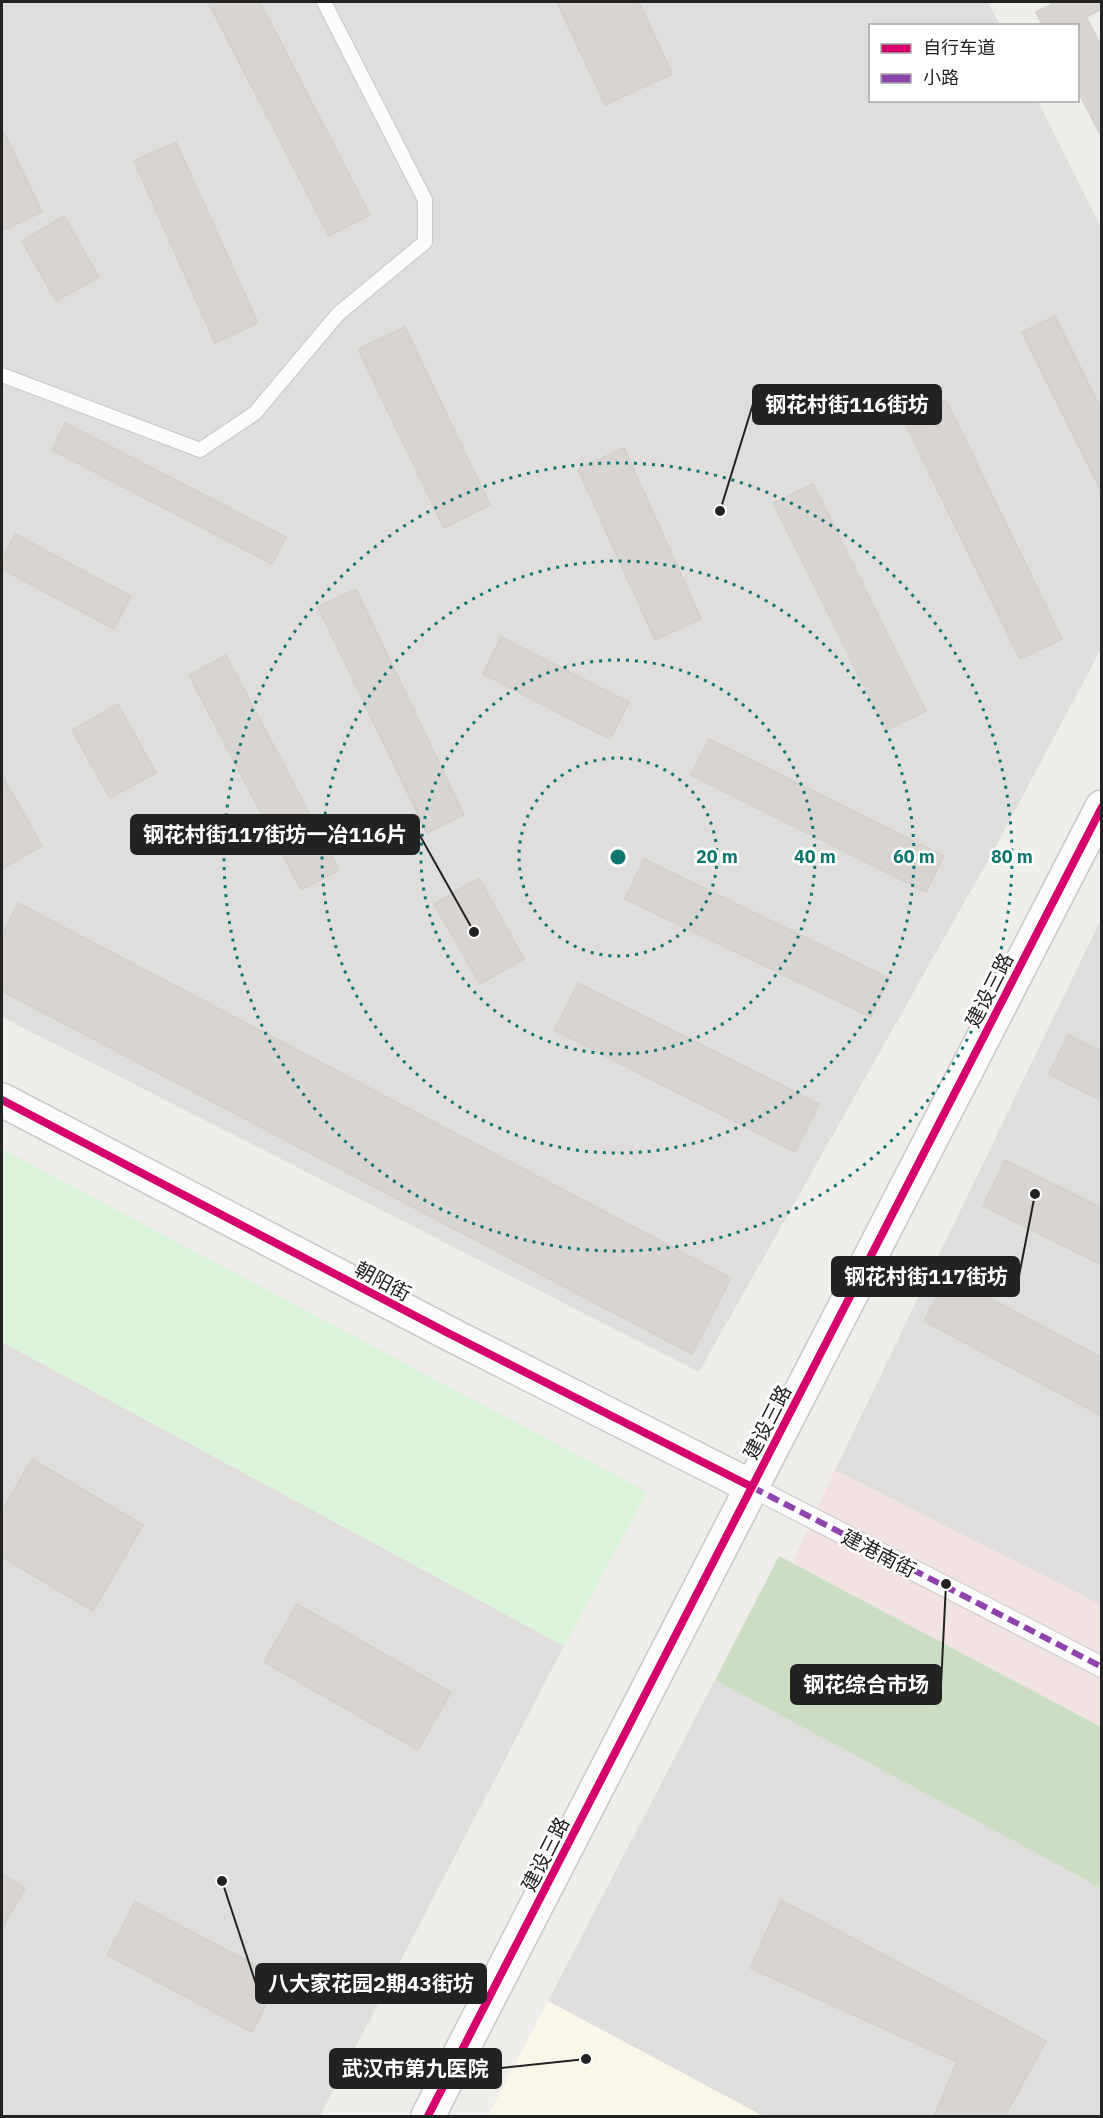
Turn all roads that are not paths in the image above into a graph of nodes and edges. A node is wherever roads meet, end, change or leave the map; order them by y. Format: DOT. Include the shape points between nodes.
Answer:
graph roads {
  1 [pos="324,2"];
  2 [pos="2,375"];
  3 [pos="1101,807"];
  4 [pos="2,1100"];
  5 [pos="752,1487"];
  6 [pos="1101,1667"];
  7 [pos="428,2116"];
  1 -- 2 [label="lane" via="425,200 425,242 338,314 255,413 200,450"];
  3 -- 5 [label="street, 建设三路"];
  4 -- 5 [label="street, 朝阳街"];
  5 -- 6 [label="street, 建港南街"];
  5 -- 7 [label="street, 建设三路"];
}
